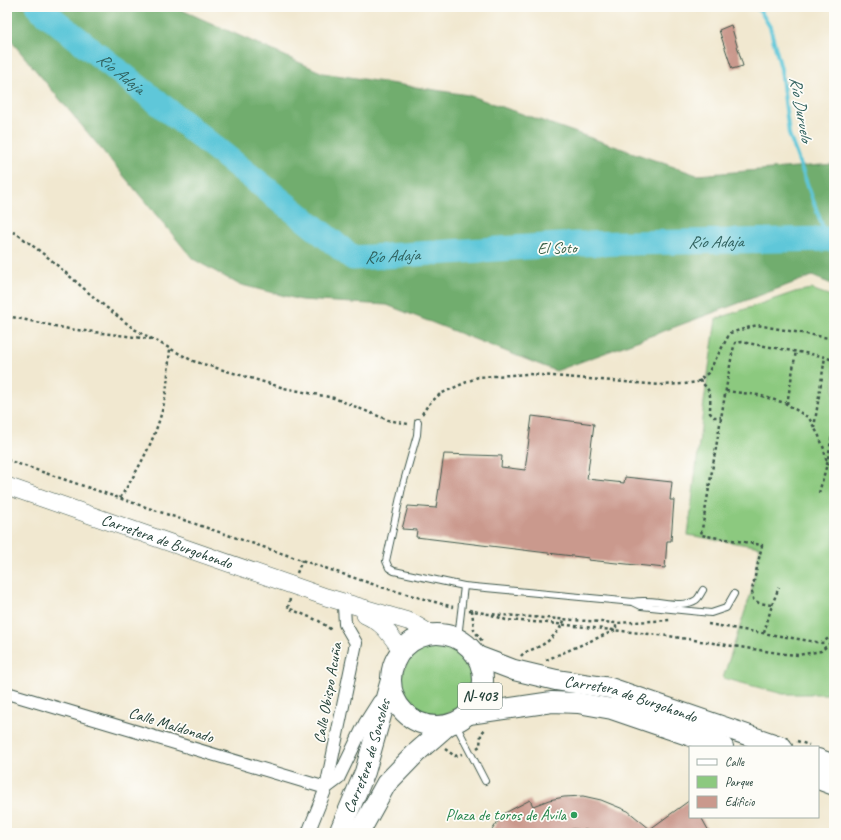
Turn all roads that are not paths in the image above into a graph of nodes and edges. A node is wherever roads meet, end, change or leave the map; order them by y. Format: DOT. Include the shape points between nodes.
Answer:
graph roads {
  1 [pos="418,422"];
  2 [pos="7,486"];
  3 [pos="464,586"];
  4 [pos="703,590"];
  5 [pos="734,594"];
  6 [pos="326,597"];
  7 [pos="633,602"];
  8 [pos="344,606"];
  9 [pos="431,634"];
  10 [pos="458,638"];
  11 [pos="402,651"];
  12 [pos="477,656"];
  13 [pos="390,682"];
  14 [pos="7,693"];
  15 [pos="457,721"];
  16 [pos="720,746"];
  17 [pos="779,746"];
  18 [pos="819,759"];
  19 [pos="834,764"];
  20 [pos="819,779"];
  21 [pos="485,781"];
  22 [pos="834,785"];
  23 [pos="326,788"];
  24 [pos="308,833"];
  25 [pos="339,833"];
  26 [pos="359,833"];
  1 -- 3 [label="lane" via="386,562 388,568 394,571"];
  2 -- 6 [label="main road, Carretera de Burgohondo"];
  3 -- 7 [label="lane"];
  3 -- 10 [label="lane"];
  4 -- 7 [label="lane" via="697,600 689,603 642,600"];
  5 -- 7 [label="lane" via="726,608 711,613 641,606"];
  6 -- 8 [label="main road, Carretera de Burgohondo"];
  6 -- 9 [label="main road, Carretera de Burgohondo" via="411,622"];
  8 -- 11 [label="main road, Carretera de Burgohondo" via="374,619 384,627"];
  8 -- 23 [label="street, Calle Obispo Acuña" via="345,624 356,643"];
  9 -- 10 [label="highway, N-403" via="445,634"];
  9 -- 11 [label="highway, N-403" via="420,637"];
  10 -- 12 [label="highway, N-403"];
  11 -- 13 [label="highway, N-403" via="394,664"];
  12 -- 15 [label="highway, N-403" via="483,670 483,686 479,701"];
  12 -- 17 [label="highway, Carretera de Burgohondo" via="514,670 556,680 610,688"];
  13 -- 15 [label="highway, N-403" via="396,702 406,714 418,722 433,726"];
  13 -- 23 [label="street, Calle Obispo Acuña" via="365,723 338,779"];
  13 -- 25 [label="highway, Carretera de Sonsoles / N-403" via="366,772"];
  14 -- 23 [label="street, Calle Maldonado"];
  15 -- 16 [label="highway, Carretera de Burgohondo" via="552,702 578,703 612,709"];
  15 -- 21 [label="lane"];
  15 -- 26 [label="highway, Carretera de Sonsoles / N-403" via="417,752 386,784"];
  18 -- 19 [label="highway"];
  20 -- 22 [label="highway"];
  23 -- 24 [label="street, Calle Obispo Acuña"];
}
